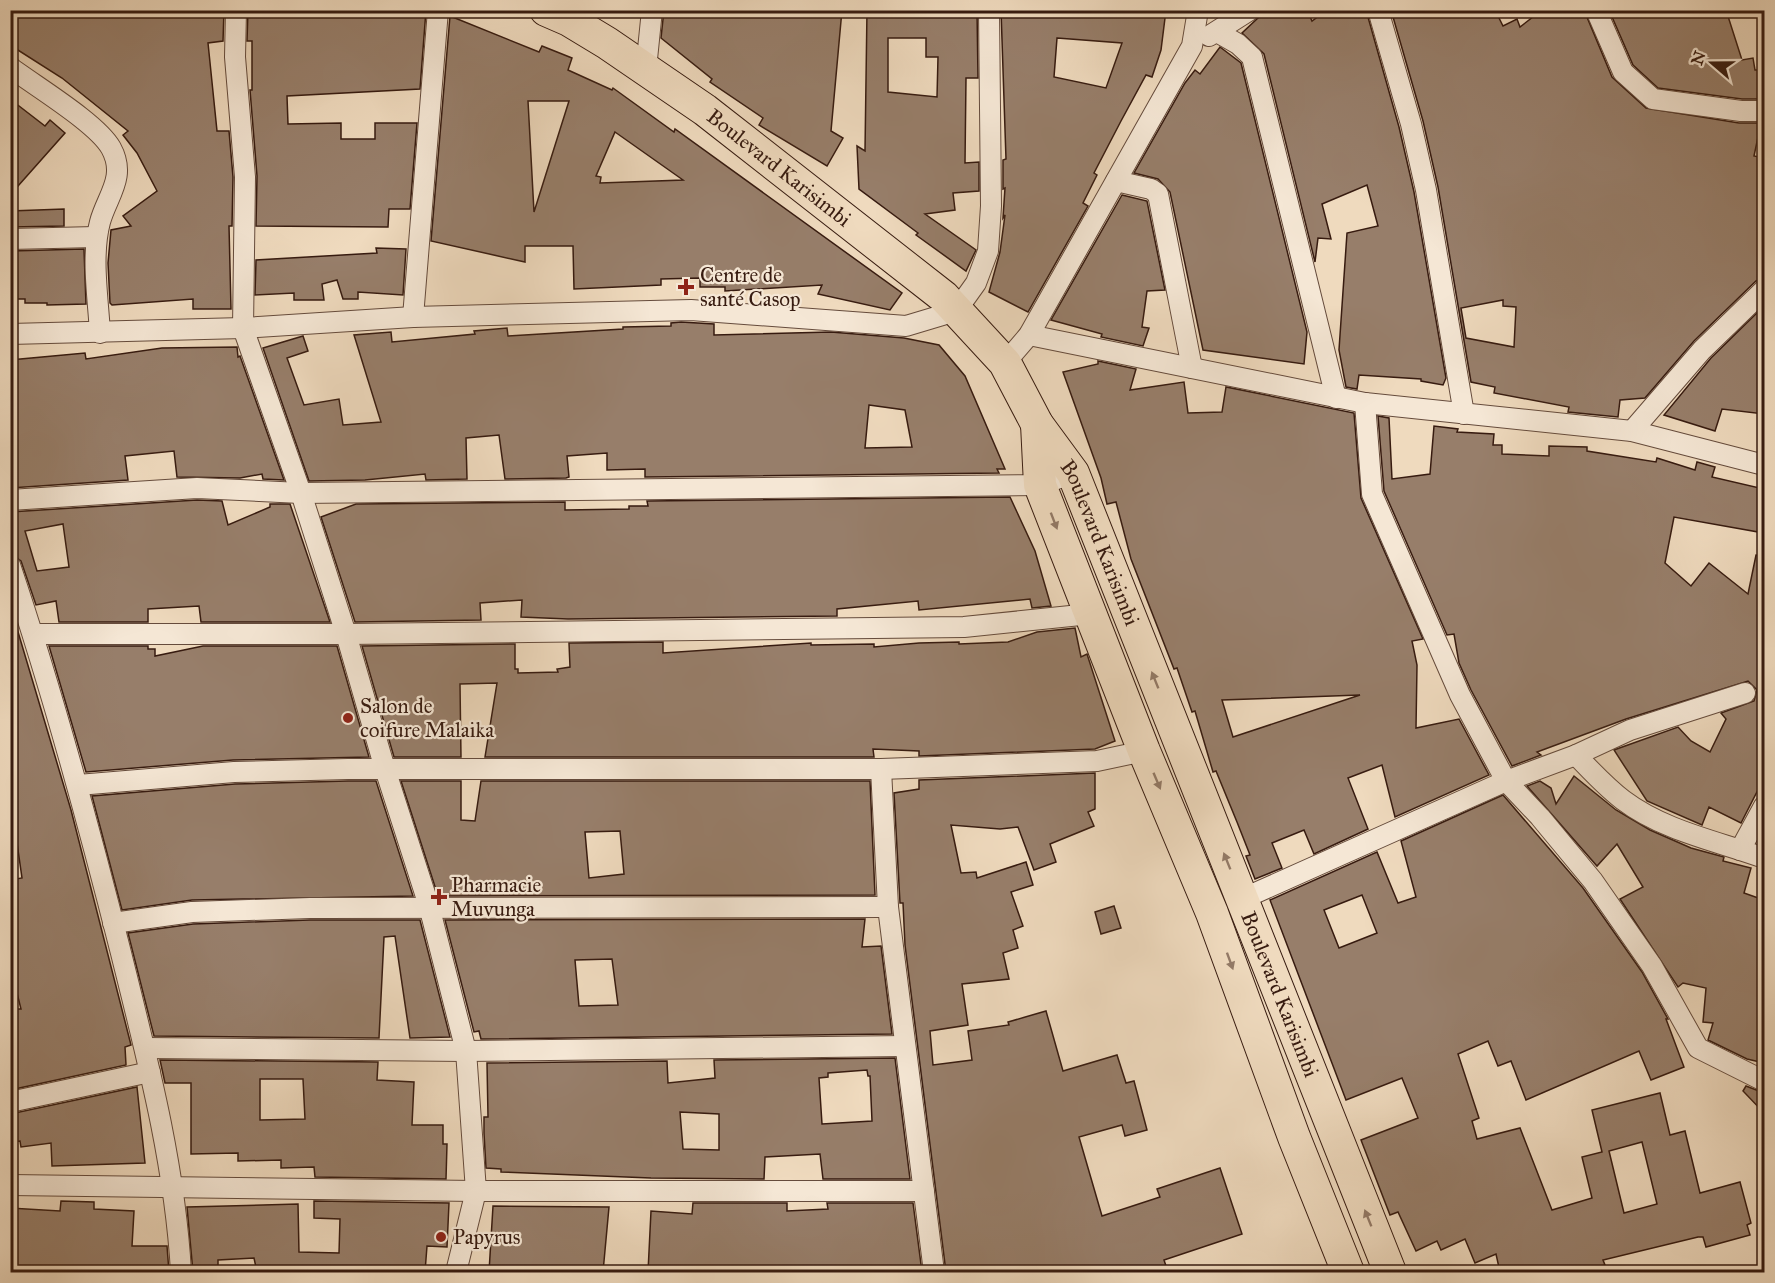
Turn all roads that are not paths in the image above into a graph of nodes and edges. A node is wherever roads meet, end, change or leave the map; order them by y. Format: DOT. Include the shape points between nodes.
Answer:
graph roads {
  1 [pos="236,10"];
  2 [pos="438,10"];
  3 [pos="652,10"];
  4 [pos="989,10"];
  5 [pos="1198,10"];
  6 [pos="1250,10"];
  7 [pos="1378,10"];
  8 [pos="1596,10"];
  9 [pos="562,14"];
  10 [pos="1217,32"];
  11 [pos="1192,46"];
  12 [pos="10,67"];
  13 [pos="645,69"];
  14 [pos="1764,111"];
  15 [pos="1116,181"];
  16 [pos="96,237"];
  17 [pos="10,238"];
  18 [pos="1764,290"];
  19 [pos="956,311"];
  20 [pos="413,317"];
  21 [pos="243,328"];
  22 [pos="100,333"];
  23 [pos="10,334"];
  24 [pos="1029,335"];
  25 [pos="1005,363"];
  26 [pos="1191,368"];
  27 [pos="1336,398"];
  28 [pos="1365,403"];
  29 [pos="1464,414"];
  30 [pos="1037,424"];
  31 [pos="1632,431"];
  32 [pos="1764,465"];
  33 [pos="1073,473"];
  34 [pos="1040,485"];
  35 [pos="301,493"];
  36 [pos="10,500"];
  37 [pos="10,565"];
  38 [pos="1090,614"];
  39 [pos="33,634"];
  40 [pos="346,634"];
  41 [pos="1745,693"];
  42 [pos="1144,751"];
  43 [pos="1576,755"];
  44 [pos="385,769"];
  45 [pos="881,769"];
  46 [pos="1506,781"];
  47 [pos="78,785"];
  48 [pos="1764,807"];
  49 [pos="1740,849"];
  50 [pos="1764,858"];
  51 [pos="1242,899"];
  52 [pos="429,906"];
  53 [pos="888,907"];
  54 [pos="113,923"];
  55 [pos="904,1046"];
  56 [pos="145,1048"];
  57 [pos="466,1052"];
  58 [pos="150,1072"];
  59 [pos="1764,1081"];
  60 [pos="10,1102"];
  61 [pos="1330,1125"];
  62 [pos="1294,1137"];
  63 [pos="10,1185"];
  64 [pos="173,1186"];
  65 [pos="476,1191"];
  66 [pos="924,1191"];
  67 [pos="181,1272"];
  68 [pos="456,1272"];
  69 [pos="934,1272"];
  70 [pos="1348,1272"];
  71 [pos="1390,1272"];
  1 -- 21 [label="street" via="235,57 244,177"];
  2 -- 20 [label="street"];
  3 -- 13 [label="street"];
  4 -- 19 [label="street" via="988,251 976,283"];
  5 -- 11 [label="street"];
  6 -- 10 [label="street"];
  7 -- 29 [label="street" via="1426,190"];
  8 -- 14 [label="street" via="1623,72 1653,99"];
  9 -- 13 [label="main road, Boulevard Karisimbi"];
  10 -- 11 [label="street"];
  10 -- 27 [label="street" via="1252,57"];
  11 -- 15 [label="street"];
  12 -- 16 [label="street" via="110,146 117,174 114,193"];
  13 -- 19 [label="main road, Boulevard Karisimbi" via="759,150 944,297"];
  15 -- 24 [label="street"];
  15 -- 26 [label="street" via="1158,194"];
  16 -- 17 [label="street"];
  16 -- 22 [label="street"];
  18 -- 31 [label="street" via="1702,350"];
  19 -- 20 [label="street" via="906,326 691,310"];
  19 -- 25 [label="main road, Boulevard Karisimbi"];
  20 -- 21 [label="street"];
  21 -- 22 [label="street"];
  21 -- 35 [label="street"];
  22 -- 23 [label="street"];
  24 -- 25 [label="street"];
  24 -- 26 [label="street"];
  25 -- 30 [label="main road, Boulevard Karisimbi"];
  26 -- 27 [label="street"];
  27 -- 28 [label="street"];
  28 -- 29 [label="street"];
  28 -- 46 [label="street" via="1372,494 1460,695"];
  29 -- 31 [label="street"];
  30 -- 33 [label="main road, Boulevard Karisimbi"];
  30 -- 34 [label="main road"];
  31 -- 32 [label="street"];
  33 -- 34 [label="street"];
  51 -- 33 [label="main road, Boulevard Karisimbi, one-way"];
  34 -- 35 [label="street"];
  34 -- 38 [label="main road, one-way"];
  35 -- 36 [label="street" via="196,488"];
  35 -- 40 [label="street"];
  37 -- 39 [label="street"];
  38 -- 40 [label="street" via="964,627"];
  38 -- 42 [label="main road"];
  39 -- 40 [label="street"];
  39 -- 47 [label="street"];
  40 -- 44 [label="street"];
  41 -- 43 [label="street" via="1630,730"];
  42 -- 45 [label="street" via="1097,761"];
  42 -- 62 [label="main road, one-way" via="1212,913"];
  43 -- 46 [label="street"];
  43 -- 49 [label="street" via="1606,786 1645,815"];
  44 -- 45 [label="street"];
  44 -- 47 [label="street" via="234,772"];
  44 -- 52 [label="street"];
  45 -- 53 [label="street"];
  46 -- 51 [label="street"];
  46 -- 59 [label="street" via="1593,881 1652,966 1698,1048"];
  47 -- 54 [label="street"];
  48 -- 49 [label="street"];
  49 -- 50 [label="street"];
  51 -- 61 [label="main road, Boulevard Karisimbi"];
  52 -- 53 [label="street"];
  52 -- 54 [label="street" via="192,912"];
  52 -- 57 [label="street"];
  53 -- 55 [label="street"];
  54 -- 56 [label="street"];
  55 -- 57 [label="street"];
  55 -- 66 [label="street"];
  56 -- 57 [label="street"];
  56 -- 58 [label="street"];
  57 -- 65 [label="street"];
  58 -- 60 [label="street"];
  58 -- 64 [label="street"];
  61 -- 62 [label="main road"];
  71 -- 61 [label="main road, Boulevard Karisimbi, one-way"];
  62 -- 70 [label="main road"];
  63 -- 64 [label="street"];
  64 -- 65 [label="street"];
  64 -- 67 [label="street"];
  65 -- 66 [label="street"];
  65 -- 68 [label="street"];
  66 -- 69 [label="street"];
}
